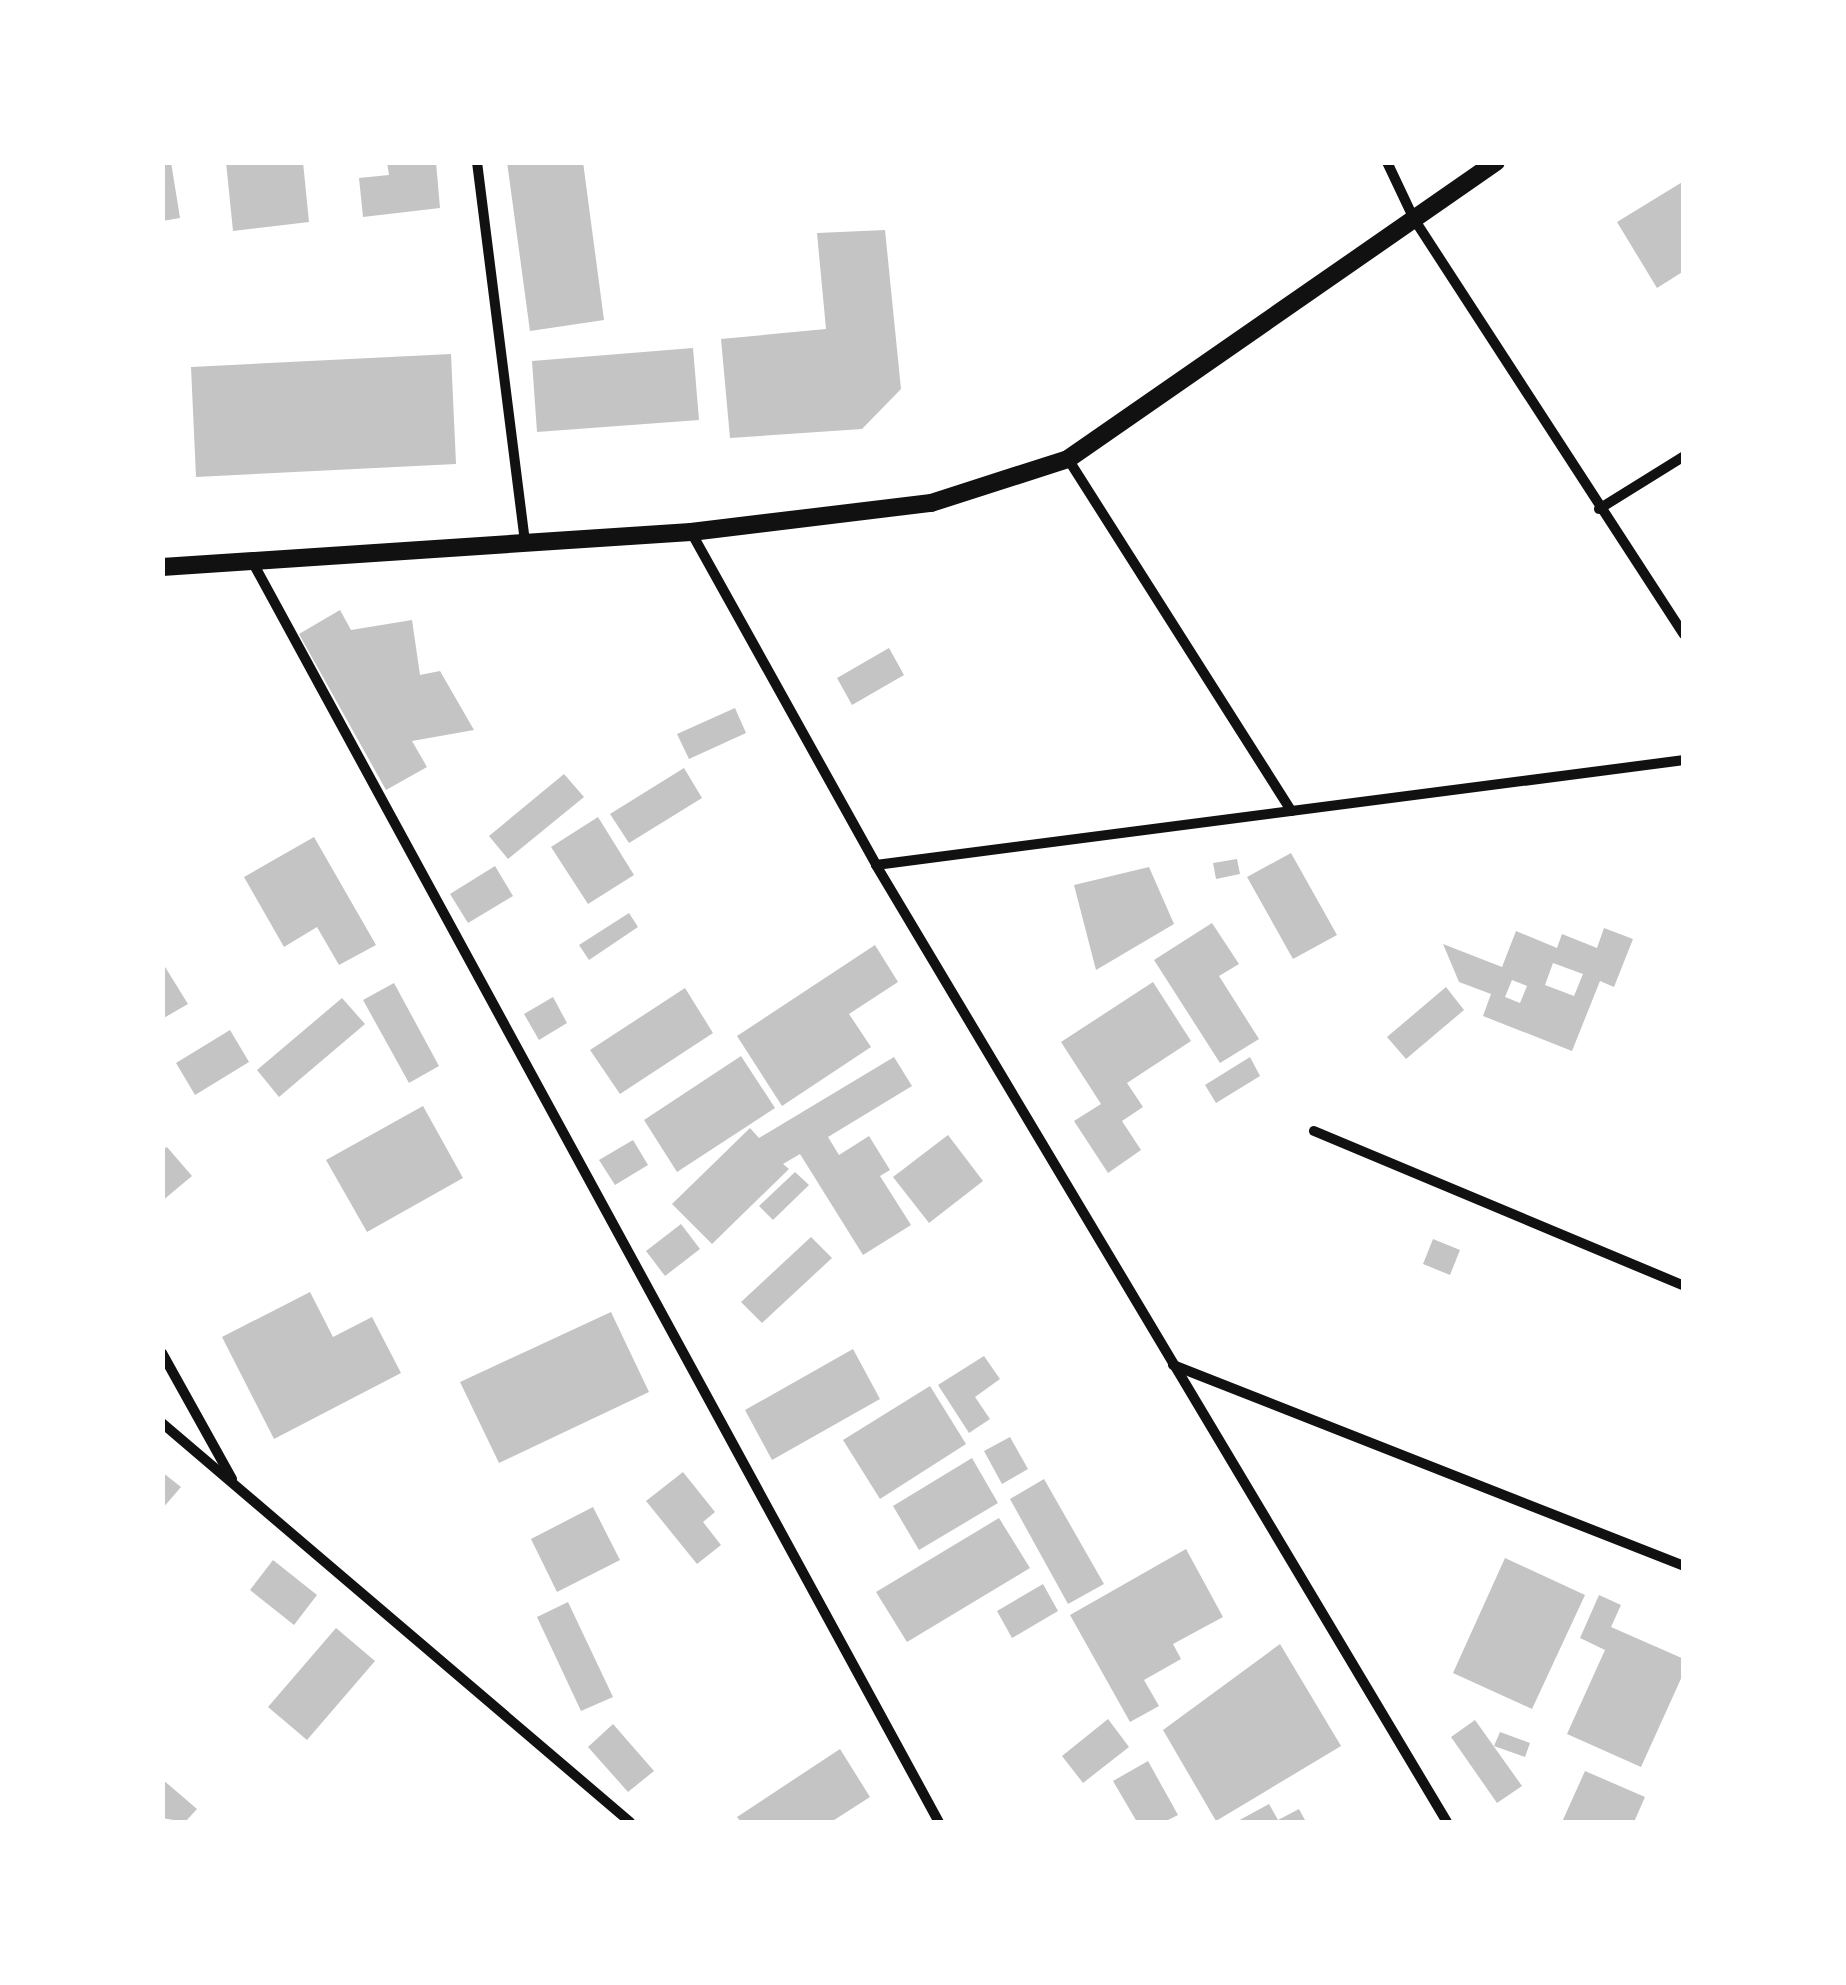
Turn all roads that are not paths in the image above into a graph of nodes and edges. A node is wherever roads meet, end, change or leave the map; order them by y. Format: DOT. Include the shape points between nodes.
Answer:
graph roads {
  1 [pos="477,162"];
  2 [pos="1388,162"];
  3 [pos="1496,162"];
  4 [pos="1414,219"];
  5 [pos="1684,456"];
  6 [pos="1068,459"];
  7 [pos="1599,509"];
  8 [pos="691,532"];
  9 [pos="525,542"];
  10 [pos="253,563"];
  11 [pos="162,567"];
  12 [pos="1684,634"];
  13 [pos="1684,760"];
  14 [pos="1292,811"];
  15 [pos="876,866"];
  16 [pos="1314,1131"];
  17 [pos="1684,1286"];
  18 [pos="162,1353"];
  19 [pos="1172,1365"];
  20 [pos="162,1423"];
  21 [pos="235,1486"];
  22 [pos="1684,1566"];
  23 [pos="630,1822"];
  24 [pos="939,1822"];
  25 [pos="1446,1822"];
  1 -- 9 [label="street"];
  2 -- 4 [label="street"];
  3 -- 4 [label="street"];
  4 -- 6 [label="street"];
  4 -- 7 [label="street"];
  5 -- 7 [label="street"];
  6 -- 8 [label="street" via="930,504"];
  6 -- 14 [label="street"];
  7 -- 12 [label="street"];
  8 -- 9 [label="street"];
  8 -- 15 [label="street"];
  9 -- 10 [label="street"];
  10 -- 11 [label="street"];
  10 -- 24 [label="street"];
  13 -- 14 [label="street"];
  14 -- 15 [label="street"];
  15 -- 19 [label="street"];
  16 -- 17 [label="street"];
  18 -- 21 [label="street"];
  19 -- 22 [label="street"];
  19 -- 25 [label="street"];
  20 -- 21 [label="street"];
  21 -- 23 [label="street"];
}
